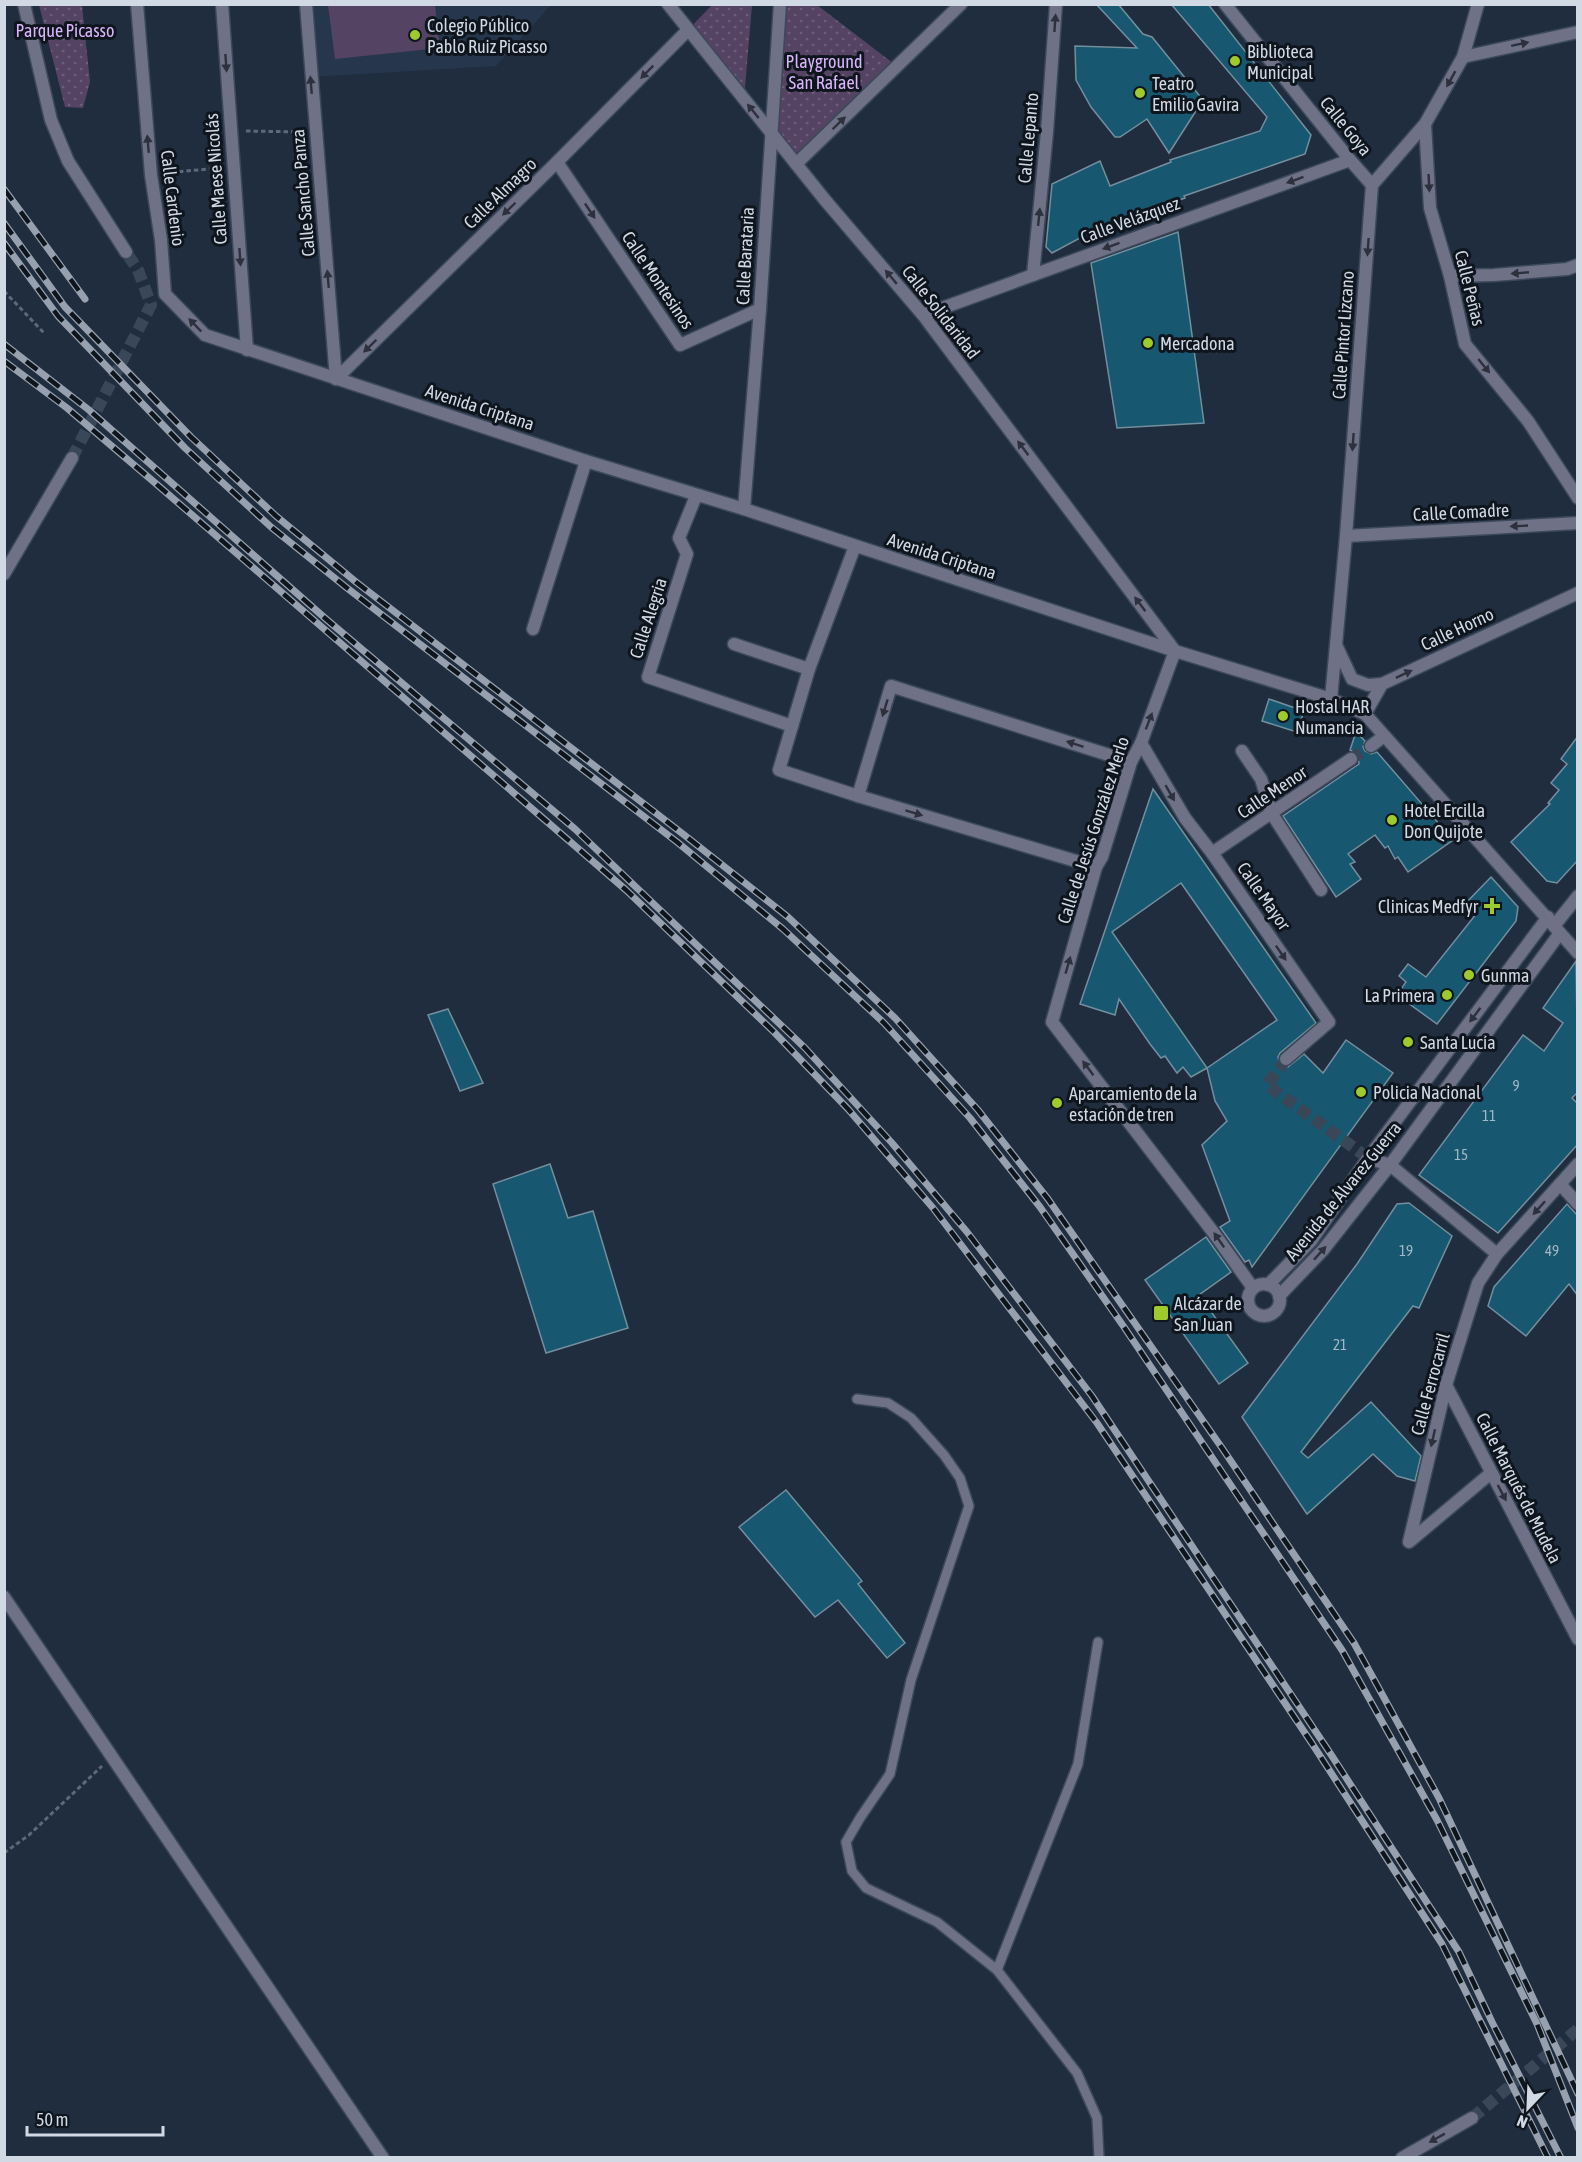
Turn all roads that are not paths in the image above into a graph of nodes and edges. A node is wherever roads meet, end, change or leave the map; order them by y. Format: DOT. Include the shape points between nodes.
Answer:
graph roads {
  1 [pos="24,4"];
  2 [pos="137,4"];
  3 [pos="222,4"];
  4 [pos="306,4"];
  5 [pos="668,4"];
  6 [pos="780,4"];
  7 [pos="961,4"];
  8 [pos="1056,4"];
  9 [pos="1225,4"];
  10 [pos="1478,4"];
  11 [pos="688,30"];
  12 [pos="1578,32"];
  13 [pos="1463,57"];
  14 [pos="1425,124"];
  15 [pos="771,132"];
  16 [pos="1350,160"];
  17 [pos="557,162"];
  18 [pos="796,164"];
  19 [pos="1372,185"];
  20 [pos="126,252"];
  21 [pos="1578,265"];
  22 [pos="1033,275"];
  23 [pos="1450,276"];
  24 [pos="760,309"];
  25 [pos="923,315"];
  26 [pos="247,350"];
  27 [pos="336,379"];
  28 [pos="72,458"];
  29 [pos="585,461"];
  30 [pos="696,495"];
  31 [pos="1578,498"];
  32 [pos="744,509"];
  33 [pos="1578,523"];
  34 [pos="1346,536"];
  35 [pos="855,546"];
  36 [pos="4,574"];
  37 [pos="1578,593"];
  38 [pos="533,629"];
  39 [pos="734,644"];
  40 [pos="1336,646"];
  41 [pos="1175,651"];
  42 [pos="809,669"];
  43 [pos="1382,684"];
  44 [pos="1331,699"];
  45 [pos="1365,714"];
  46 [pos="792,726"];
  47 [pos="1384,736"];
  48 [pos="1140,742"];
  49 [pos="1371,746"];
  50 [pos="1242,751"];
  51 [pos="1351,759"];
  52 [pos="1131,762"];
  53 [pos="858,796"];
  54 [pos="1272,814"];
  55 [pos="1212,853"];
  56 [pos="1096,867"];
  57 [pos="1321,890"];
  58 [pos="1578,896"];
  59 [pos="1554,925"];
  60 [pos="1578,953"];
  61 [pos="1286,1059"];
  62 [pos="1368,1158"];
  63 [pos="1578,1164"];
  64 [pos="1390,1165"];
  65 [pos="1560,1184"];
  66 [pos="1578,1204"];
  67 [pos="1497,1254"];
  68 [pos="1268,1285"];
  69 [pos="1253,1288"];
  70 [pos="1279,1296"];
  71 [pos="1446,1385"];
  72 [pos="857,1399"];
  73 [pos="1491,1473"];
  74 [pos="4,1597"];
  75 [pos="1578,1639"];
  76 [pos="1098,1642"];
  77 [pos="997,1970"];
  78 [pos="1472,2118"];
  79 [pos="383,2157"];
  80 [pos="1099,2157"];
  81 [pos="1402,2157"];
  1 -- 20 [label="street" via="59,141"];
  26 -- 2 [label="street, Calle Cardenio, one-way" via="205,335 165,294"];
  3 -- 26 [label="street, Calle Maese Nicolás, one-way"];
  27 -- 4 [label="street, Calle Sancho Panza, one-way"];
  5 -- 11 [label="street, Calle Solidaridad"];
  6 -- 15 [label="street, Calle Barataria"];
  18 -- 7 [label="street, one-way"];
  22 -- 8 [label="street, Calle Lepanto, one-way"];
  9 -- 16 [label="street, Calle Goya"];
  10 -- 13 [label="street"];
  15 -- 11 [label="street, Calle Solidaridad, one-way"];
  11 -- 17 [label="street, Calle Almagro, one-way"];
  13 -- 12 [label="street, one-way"];
  13 -- 14 [label="street, one-way"];
  14 -- 19 [label="street"];
  14 -- 23 [label="street, Calle Peñas, one-way" via="1430,208"];
  15 -- 18 [label="street, Calle Solidaridad"];
  15 -- 24 [label="street, Calle Barataria"];
  16 -- 19 [label="street, Calle Goya"];
  16 -- 22 [label="street, Calle Velázquez, one-way"];
  17 -- 24 [label="street, Calle Montesinos, one-way" via="680,345"];
  17 -- 27 [label="street, Calle Almagro, one-way"];
  25 -- 18 [label="street, Calle Solidaridad, one-way"];
  19 -- 34 [label="street, Calle Pintor Lizcano, one-way"];
  21 -- 23 [label="street, one-way" via="1536,272"];
  22 -- 25 [label="street, Calle Velázquez"];
  23 -- 31 [label="street, Calle Peñas, one-way" via="1465,344 1528,421"];
  24 -- 32 [label="street, Calle Barataria"];
  41 -- 25 [label="street, Calle Solidaridad, one-way"];
  26 -- 27 [label="street, Avenida Criptana"];
  27 -- 29 [label="street, Avenida Criptana"];
  28 -- 36 [label="street"];
  29 -- 30 [label="street, Avenida Criptana"];
  29 -- 38 [label="street"];
  30 -- 32 [label="street, Avenida Criptana"];
  30 -- 46 [label="street, Calle Alegria" via="679,538 687,554 648,677"];
  32 -- 35 [label="street, Avenida Criptana"];
  33 -- 34 [label="street, Calle Comadre, one-way"];
  34 -- 40 [label="street, Calle Pintor Lizcano"];
  35 -- 41 [label="street, Avenida Criptana"];
  35 -- 42 [label="street"];
  43 -- 37 [label="street, Calle Horno, one-way"];
  39 -- 42 [label="street"];
  40 -- 43 [label="street" via="1352,679 1368,685"];
  40 -- 44 [label="street, Calle Pintor Lizcano"];
  41 -- 44 [label="street, Avenida Criptana"];
  48 -- 41 [label="street, Calle de Jesús González Merlo, one-way"];
  42 -- 46 [label="street"];
  43 -- 45 [label="street"];
  44 -- 45 [label="street, Avenida Criptana"];
  45 -- 47 [label="street, Avenida Criptana"];
  46 -- 53 [label="street" via="779,770"];
  47 -- 49 [label="street"];
  47 -- 59 [label="street, Avenida Criptana"];
  48 -- 52 [label="street, Calle de Jesús González Merlo"];
  48 -- 55 [label="street, Calle Mayor, one-way" via="1185,818"];
  50 -- 54 [label="street" via="1261,779"];
  51 -- 54 [label="street, Calle Menor"];
  52 -- 53 [label="street, one-way" via="891,686"];
  52 -- 56 [label="street, Calle de Jesús González Merlo"];
  53 -- 56 [label="street, one-way"];
  54 -- 55 [label="street, Calle Menor"];
  54 -- 57 [label="street"];
  55 -- 61 [label="street, Calle Mayor, one-way" via="1329,1022"];
  69 -- 56 [label="street, Calle de Jesús González Merlo, one-way" via="1052,1022"];
  58 -- 59 [label="street"];
  59 -- 60 [label="street, Avenida Criptana"];
  59 -- 62 [label="street, Avenida de Álvarez Guerra, one-way"];
  59 -- 64 [label="street, Avenida de Álvarez Guerra"];
  62 -- 64 [label="street"];
  62 -- 68 [label="street, Avenida de Álvarez Guerra" via="1311,1240"];
  63 -- 65 [label="street, Calle Ferrocarril"];
  64 -- 67 [label="street"];
  70 -- 64 [label="street, Avenida de Álvarez Guerra, one-way" via="1323,1250"];
  65 -- 66 [label="street"];
  65 -- 67 [label="street, Calle Ferrocarril, one-way"];
  67 -- 71 [label="street, Calle Ferrocarril" via="1478,1283"];
  68 -- 69 [label="street"];
  68 -- 70 [label="street"];
  69 -- 70 [label="street" via="1248,1297 1249,1307 1261,1316 1276,1311"];
  71 -- 73 [label="street, Calle Marqués de Mudela"];
  71 -- 73 [label="street, Calle Ferrocarril, one-way" via="1409,1542"];
  72 -- 77 [label="lane" via="888,1403 910,1418 960,1478 969,1506 911,1680 890,1774 846,1842 852,1871 866,1888 937,1922"];
  73 -- 75 [label="street, Calle Marqués de Mudela, one-way"];
  74 -- 79 [label="street"];
  76 -- 77 [label="lane" via="1078,1764"];
  77 -- 80 [label="lane" via="1077,2073 1098,2118"];
  78 -- 81 [label="street, one-way"];
}
